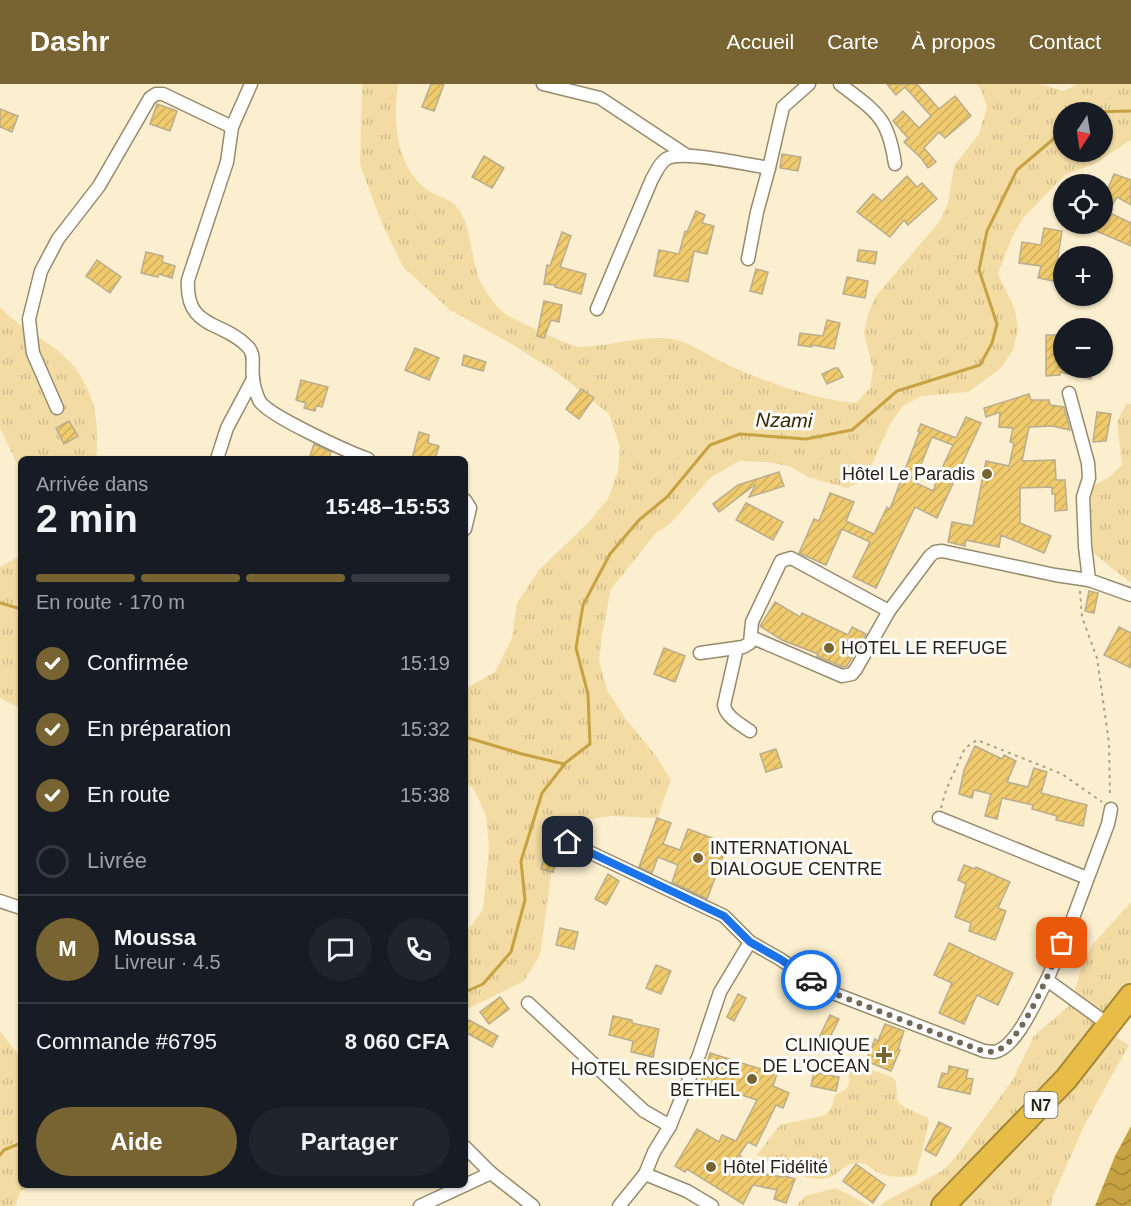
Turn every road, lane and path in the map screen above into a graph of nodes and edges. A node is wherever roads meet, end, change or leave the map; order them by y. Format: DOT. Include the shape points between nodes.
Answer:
graph roads {
  1 [pos="251,84"];
  2 [pos="543,84"];
  3 [pos="809,84"];
  4 [pos="840,84"];
  5 [pos="232,127"];
  6 [pos="686,155"];
  7 [pos="895,164"];
  8 [pos="769,168"];
  9 [pos="748,259"];
  10 [pos="597,309"];
  11 [pos="253,379"];
  12 [pos="1069,393"];
  13 [pos="57,408"];
  14 [pos="218,456"];
  15 [pos="361,456"];
  16 [pos="468,505"];
  17 [pos="468,521"];
  18 [pos="1084,580"];
  19 [pos="1131,596"];
  20 [pos="888,611"];
  21 [pos="751,637"];
  22 [pos="737,648"];
  23 [pos="700,652"];
  24 [pos="750,731"];
  25 [pos="1111,809"];
  26 [pos="939,818"];
  27 [pos="568,842"];
  28 [pos="1087,878"];
  29 [pos="0,901"];
  30 [pos="18,907"];
  31 [pos="750,942"];
  32 [pos="1047,980"];
  33 [pos="1131,996"];
  34 [pos="528,1003"];
  35 [pos="1109,1025"];
  36 [pos="670,1126"];
  37 [pos="468,1150"];
  38 [pos="491,1173"];
  39 [pos="645,1174"];
  40 [pos="468,1184"];
  41 [pos="459,1188"];
  42 [pos="420,1206"];
  43 [pos="533,1206"];
  44 [pos="619,1206"];
  45 [pos="712,1206"];
  46 [pos="943,1206"];
  1 -- 5 [label="street"];
  2 -- 6 [label="street" via="600,98"];
  3 -- 8 [label="street" via="783,107"];
  4 -- 7 [label="street" via="880,116 892,142"];
  5 -- 11 [label="street" via="227,162 188,280 187,297 202,318 251,350"];
  5 -- 13 [label="street" via="156,94 99,186 58,239 41,271 29,319 33,353"];
  6 -- 8 [label="street"];
  6 -- 10 [label="street" via="666,159 660,165"];
  8 -- 9 [label="street"];
  11 -- 14 [label="street" via="227,428"];
  11 -- 15 [label="street" via="264,407"];
  12 -- 18 [label="street" via="1088,463 1089,478 1083,496"];
  16 -- 17 [label="street"];
  18 -- 19 [label="street"];
  18 -- 20 [label="street" via="935,552"];
  18 -- 25 [label="path" via="1082,617 1097,658 1109,743"];
  20 -- 21 [label="street" via="856,669 848,676"];
  20 -- 21 [label="street" via="785,558 752,622"];
  21 -- 22 [label="street" via="747,646"];
  22 -- 23 [label="street"];
  22 -- 24 [label="street" via="724,705 728,715"];
  25 -- 26 [label="path" via="1062,774 977,740 965,748 946,790"];
  25 -- 28 [label="street"];
  26 -- 28 [label="street"];
  27 -- 31 [label="street" via="724,916"];
  28 -- 32 [label="street"];
  29 -- 30 [label="street"];
  31 -- 32 [label="street" via="825,990 984,1051 1004,1047 1017,1034"];
  31 -- 36 [label="street" via="720,992"];
  32 -- 35 [label="street"];
  33 -- 35 [label="highway, N7"];
  34 -- 36 [label="street" via="644,1111"];
  35 -- 46 [label="highway, N7" via="1066,1079"];
  36 -- 39 [label="street"];
  37 -- 38 [label="street"];
  38 -- 40 [label="street"];
  38 -- 43 [label="street"];
  39 -- 44 [label="street"];
  39 -- 45 [label="street"];
  41 -- 42 [label="street"];
}
